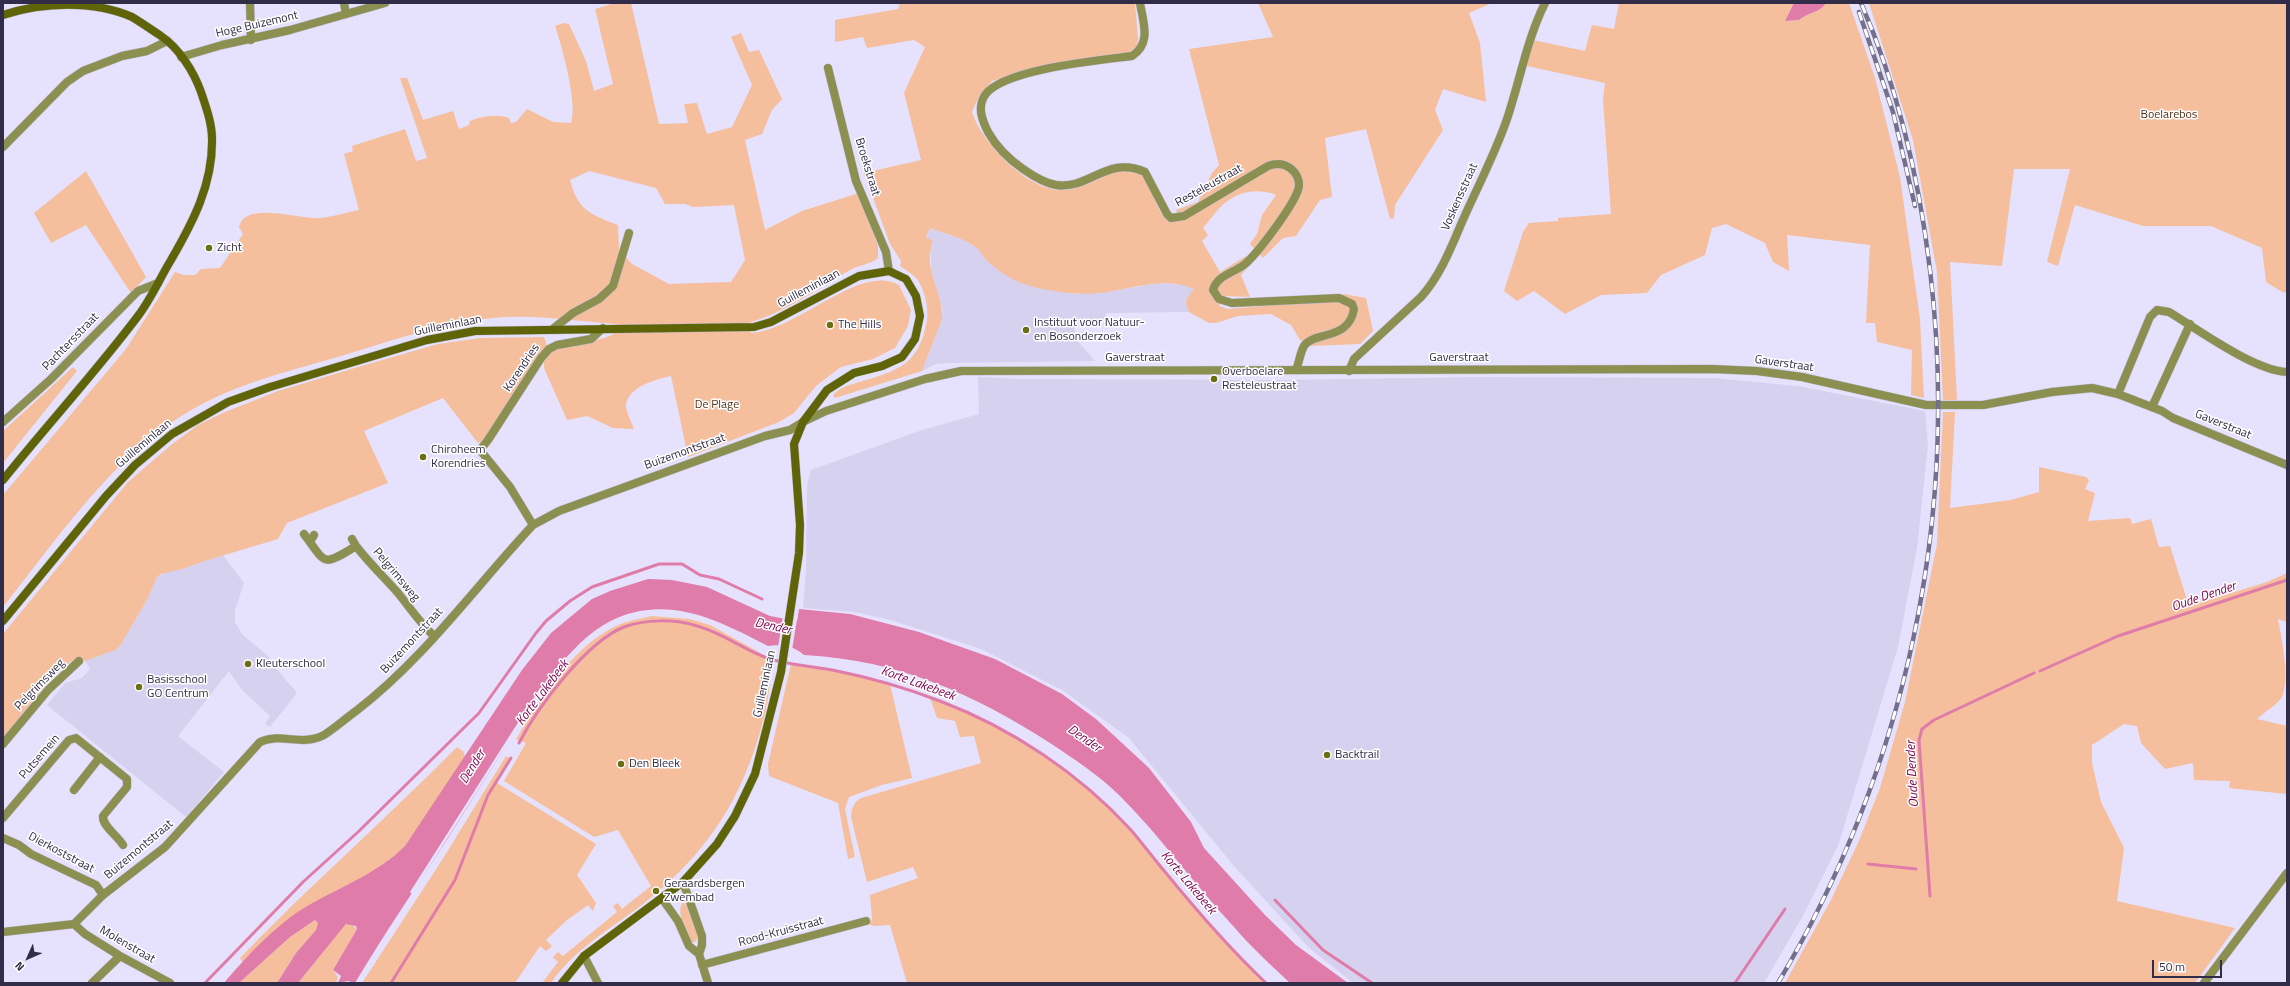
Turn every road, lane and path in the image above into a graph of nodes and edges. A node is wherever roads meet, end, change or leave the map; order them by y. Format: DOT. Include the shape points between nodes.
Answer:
graph roads {
  1 [pos="250,3"];
  2 [pos="344,3"];
  3 [pos="385,3"];
  4 [pos="1140,3"];
  5 [pos="1545,3"];
  6 [pos="36,5"];
  7 [pos="346,14"];
  8 [pos="3,15"];
  9 [pos="250,40"];
  10 [pos="167,41"];
  11 [pos="181,57"];
  12 [pos="828,68"];
  13 [pos="3,147"];
  14 [pos="629,233"];
  15 [pos="890,271"];
  16 [pos="158,283"];
  17 [pos="2190,324"];
  18 [pos="554,328"];
  19 [pos="603,328"];
  20 [pos="1296,370"];
  21 [pos="1349,371"];
  22 [pos="2287,372"];
  23 [pos="2118,394"];
  24 [pos="2152,407"];
  25 [pos="3,422"];
  26 [pos="802,422"];
  27 [pos="2287,465"];
  28 [pos="3,480"];
  29 [pos="533,525"];
  30 [pos="304,534"];
  31 [pos="3,621"];
  32 [pos="434,636"];
  33 [pos="80,661"];
  34 [pos="3,744"];
  35 [pos="100,757"];
  36 [pos="74,790"];
  37 [pos="3,818"];
  38 [pos="3,838"];
  39 [pos="123,845"];
  40 [pos="2287,873"];
  41 [pos="683,882"];
  42 [pos="103,895"];
  43 [pos="663,900"];
  44 [pos="866,921"];
  45 [pos="74,924"];
  46 [pos="3,932"];
  47 [pos="698,954"];
  48 [pos="120,956"];
  49 [pos="584,956"];
  50 [pos="702,965"];
  51 [pos="92,983"];
  52 [pos="170,983"];
  53 [pos="562,983"];
  54 [pos="598,983"];
  55 [pos="708,983"];
  56 [pos="2204,983"];
  1 -- 9 [label="street"];
  2 -- 7 [label="street"];
  3 -- 7 [label="street, Hoge Buizemont"];
  4 -- 20 [label="street, Resteleustraat" via="1145,38 1143,47 1138,52 1132,56 1062,65 994,86 981,103 983,121 989,133 1008,156 1046,182 1057,185 1071,184 1119,166 1129,166 1145,172 1171,218 1184,216 1268,166 1278,164 1291,169 1299,182 1298,190 1286,211 1256,253 1244,265 1220,280 1213,290 1219,299 1232,303 1339,298 1352,304 1354,309 1351,321 1336,333 1305,345"];
  5 -- 21 [label="street, Voskensstraat" via="1529,41 1506,121 1453,243 1431,286 1354,359"];
  6 -- 8 [label="main road"];
  6 -- 10 [label="main road" via="75,4 107,10 131,17"];
  7 -- 9 [label="street, Hoge Buizemont"];
  9 -- 11 [label="street, Hoge Buizemont"];
  10 -- 11 [label="main road"];
  10 -- 13 [label="street" via="147,51 122,56 83,71 67,82"];
  11 -- 16 [label="main road" via="198,84 207,109 212,139 210,162 202,200 194,220"];
  12 -- 15 [label="street, Broekstraat" via="856,181 886,252"];
  14 -- 18 [label="street" via="613,286 600,299 573,313"];
  15 -- 19 [label="main road, Guilleminlaan" via="859,276 771,322 754,327"];
  15 -- 26 [label="main road, Guilleminlaan" via="906,279 916,296 920,316 915,339 902,357 882,366 854,373 827,390"];
  16 -- 25 [label="street, Pachtersstraat" via="138,291 52,379"];
  16 -- 28 [label="main road" via="139,315"];
  17 -- 22 [label="street" via="2249,360"];
  17 -- 23 [label="street" via="2169,312 2157,310 2153,313"];
  17 -- 24 [label="street"];
  18 -- 19 [label="main road, Guilleminlaan"];
  18 -- 31 [label="main road, Guilleminlaan" via="475,330 427,340 228,402 172,434 135,464"];
  19 -- 29 [label="street, Korendries" via="591,339 568,342 549,349 481,451 510,487"];
  20 -- 21 [label="street, Gaverstraat"];
  20 -- 26 [label="street, Gaverstraat" via="953,372 826,411"];
  21 -- 23 [label="street, Gaverstraat" via="1757,371 1802,377 1926,406 1983,405 2052,392 2092,388"];
  23 -- 24 [label="street, Gaverstraat"];
  24 -- 27 [label="street, Gaverstraat" via="2172,418"];
  26 -- 29 [label="street, Buizemontstraat" via="790,430 765,436 559,511"];
  26 -- 41 [label="main road, Guilleminlaan" via="794,444 800,525 799,553 781,672 755,774 735,816"];
  29 -- 32 [label="street, Buizemontstraat"];
  30 -- 32 [label="street, Pelgrimsweg" via="312,538 317,554 327,560 337,558 354,542 415,618"];
  32 -- 42 [label="street, Buizemontstraat" via="398,676 325,734 303,741 267,738 260,742 165,847"];
  33 -- 34 [label="street, Pelgrimsweg" via="48,690"];
  35 -- 36 [label="street"];
  35 -- 37 [label="street, Putsemein" via="76,738 70,740"];
  35 -- 39 [label="street, Putsemein" via="128,782 127,787 102,816 104,825 114,832"];
  38 -- 42 [label="street, Dierkoststraat" via="96,885"];
  40 -- 56 [label="street"];
  41 -- 43 [label="main road, Guilleminlaan"];
  41 -- 47 [label="street" via="702,936"];
  42 -- 45 [label="street, Buizemontstraat"];
  43 -- 47 [label="street" via="678,921 689,946"];
  43 -- 49 [label="main road, Guilleminlaan"];
  44 -- 50 [label="street, Rood-Kruisstraat"];
  45 -- 46 [label="street"];
  45 -- 48 [label="street, Molenstraat"];
  47 -- 50 [label="street"];
  48 -- 51 [label="street"];
  48 -- 52 [label="street, Molenstraat"];
  49 -- 53 [label="main road, Guilleminlaan"];
  49 -- 54 [label="street"];
  50 -- 55 [label="street"];
}
